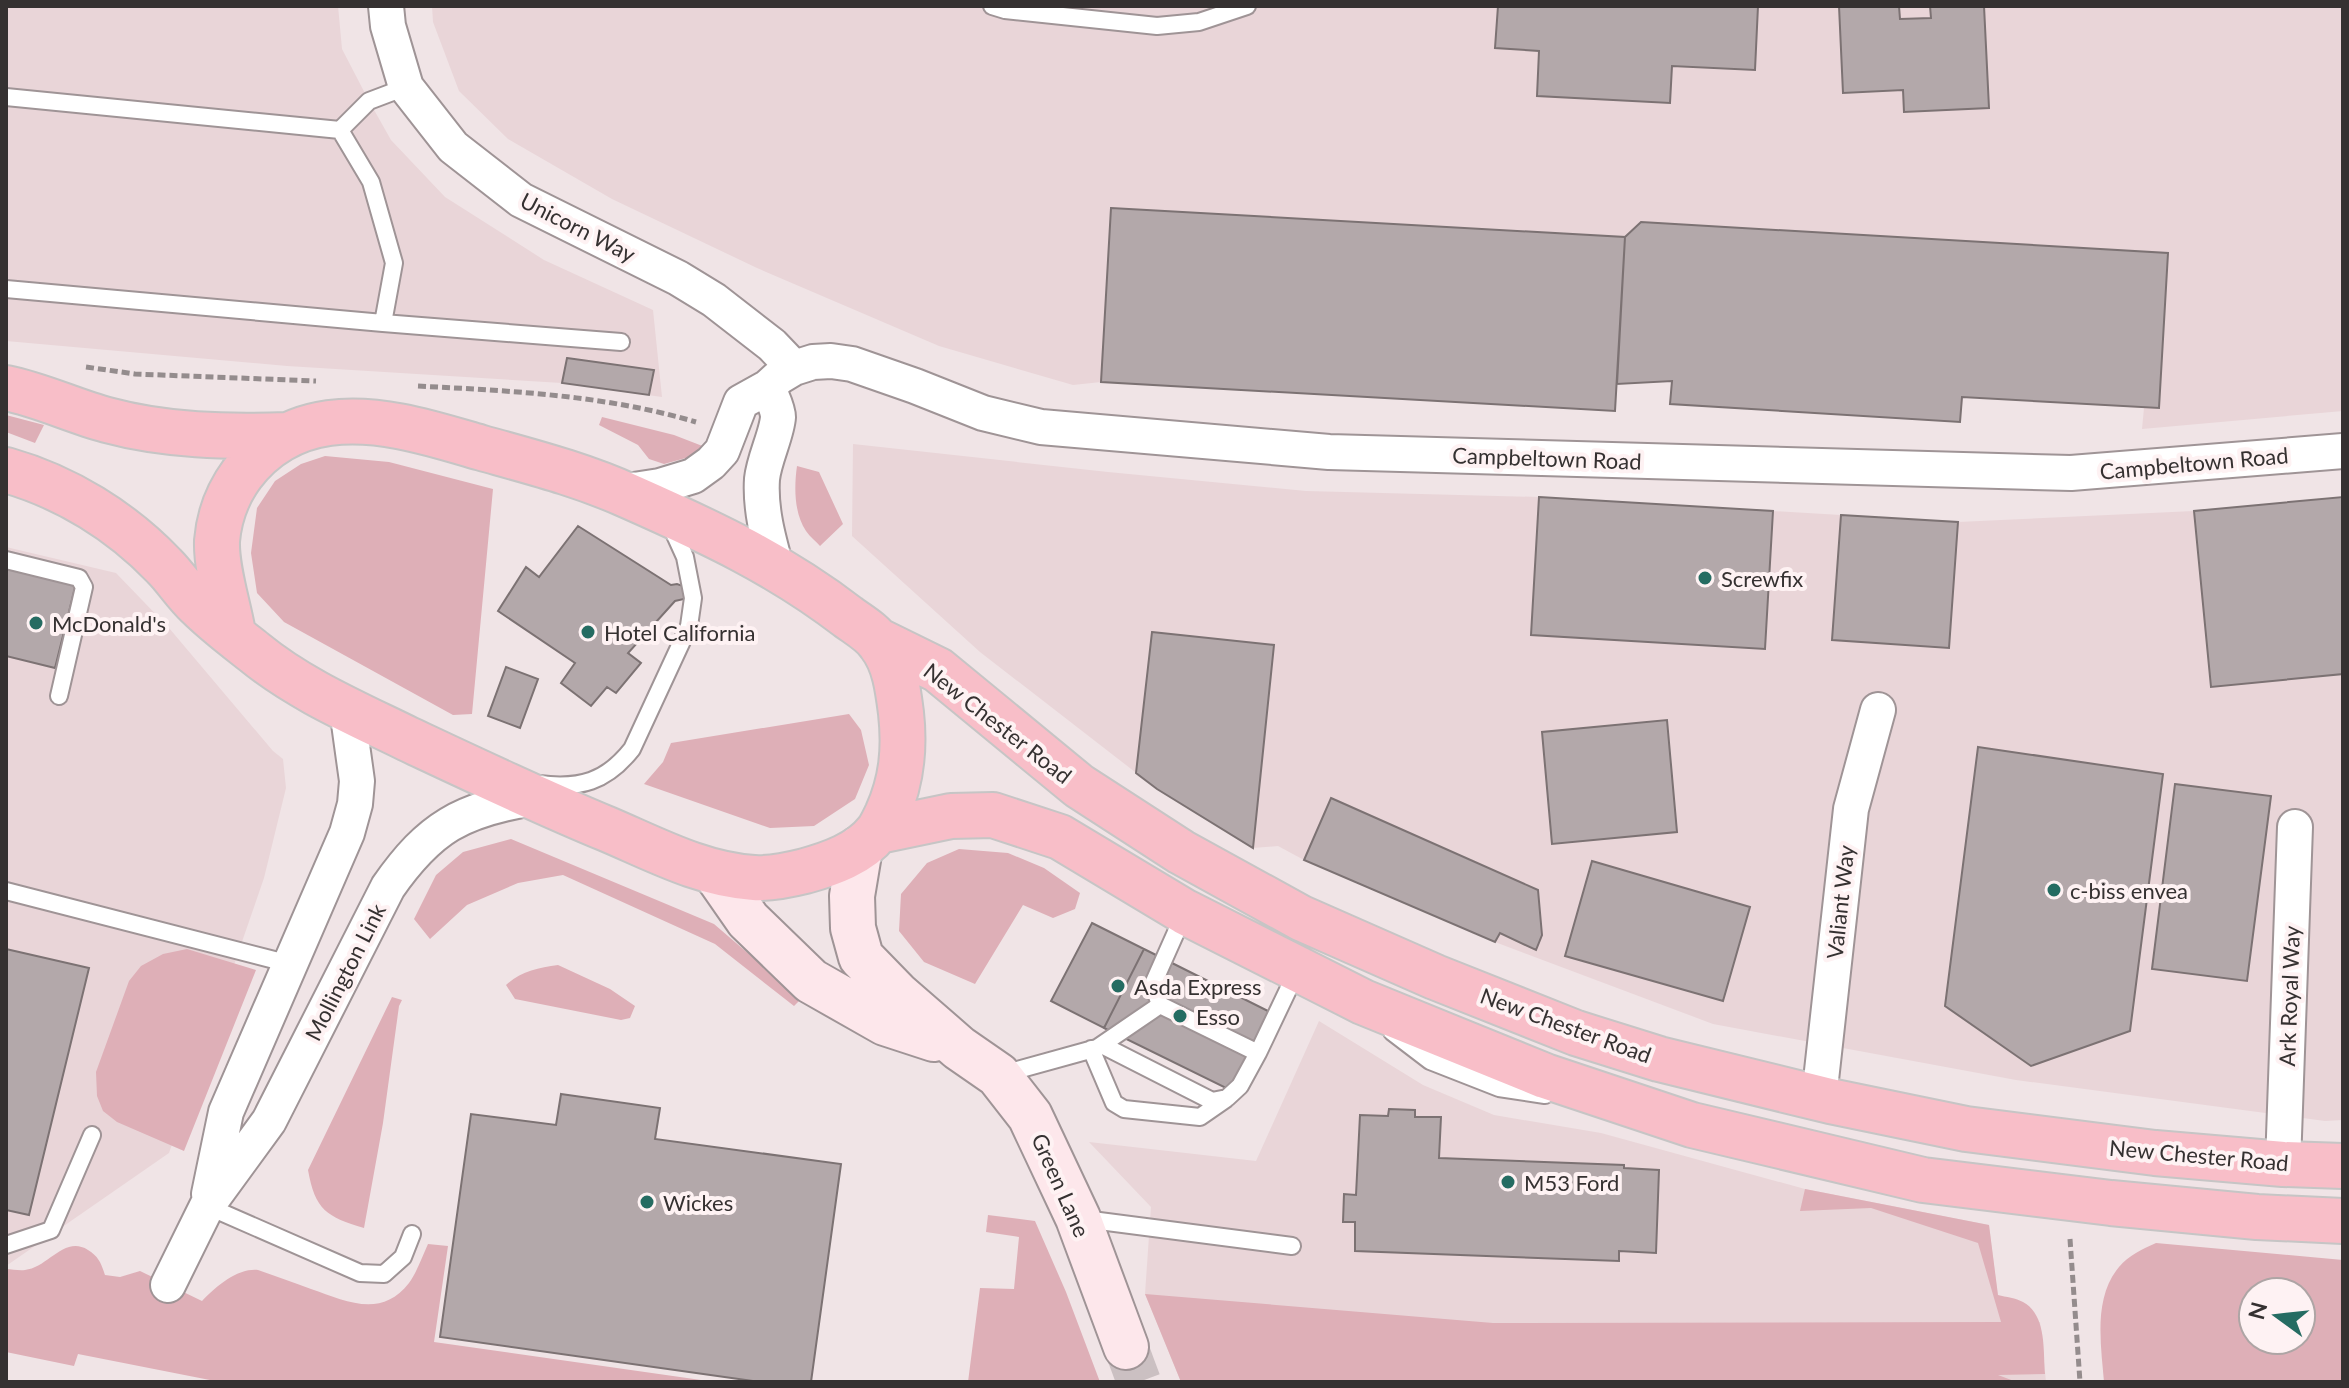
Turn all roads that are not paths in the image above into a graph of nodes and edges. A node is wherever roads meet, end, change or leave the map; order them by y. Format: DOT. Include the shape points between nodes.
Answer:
graph roads {
  1 [pos="386,6"];
  2 [pos="992,6"];
  3 [pos="1247,6"];
  4 [pos="406,87"];
  5 [pos="6,97"];
  6 [pos="340,130"];
  7 [pos="6,289"];
  8 [pos="383,323"];
  9 [pos="621,342"];
  10 [pos="781,378"];
  11 [pos="6,388"];
  12 [pos="287,435"];
  13 [pos="2343,451"];
  14 [pos="6,470"];
  15 [pos="621,492"];
  16 [pos="664,512"];
  17 [pos="6,560"];
  18 [pos="776,567"];
  19 [pos="233,633"];
  20 [pos="879,641"];
  21 [pos="59,696"];
  22 [pos="347,709"];
  23 [pos="1878,710"];
  24 [pos="482,774"];
  25 [pos="533,798"];
  26 [pos="2295,827"];
  27 [pos="869,840"];
  28 [pos="716,874"];
  29 [pos="6,891"];
  30 [pos="1185,912"];
  31 [pos="290,964"];
  32 [pos="1314,978"];
  33 [pos="1160,1005"];
  34 [pos="1097,1047"];
  35 [pos="959,1048"];
  36 [pos="1258,1053"];
  37 [pos="998,1075"];
  38 [pos="1227,1098"];
  39 [pos="1819,1098"];
  40 [pos="92,1135"];
  41 [pos="2283,1164"];
  42 [pos="2343,1166"];
  43 [pos="207,1206"];
  44 [pos="1078,1218"];
  45 [pos="2343,1221"];
  46 [pos="412,1234"];
  47 [pos="6,1245"];
  48 [pos="1292,1246"];
  49 [pos="168,1285"];
  50 [pos="1126,1347"];
  1 -- 4 [label="street, Unicorn Way"];
  2 -- 3 [label="lane" via="1157,26 1199,22"];
  4 -- 6 [label="lane" via="369,101"];
  4 -- 10 [label="street, Unicorn Way" via="453,147 521,200 678,278 747,324 772,345"];
  5 -- 6 [label="lane"];
  6 -- 8 [label="lane" via="371,182 394,263"];
  7 -- 8 [label="lane"];
  8 -- 9 [label="lane"];
  10 -- 13 [label="street, Campbeltown Road" via="813,362 831,361 983,413 1041,427 1329,452 2071,473"];
  10 -- 15 [label="street" via="741,402 722,451 693,476"];
  10 -- 18 [label="street" via="778,416 762,480 765,526"];
  11 -- 12 [label="highway" via="106,420 173,433"];
  12 -- 15 [label="highway, New Chester Road" via="331,422 391,425 546,465"];
  12 -- 19 [label="highway" via="244,472 219,524 218,566"];
  14 -- 19 [label="highway" via="58,489 118,524 168,569 197,605"];
  15 -- 16 [label="highway, New Chester Road"];
  16 -- 18 [label="highway, New Chester Road"];
  16 -- 24 [label="lane" via="685,557 693,598 689,626 632,749 603,778 582,783 553,786"];
  17 -- 21 [label="lane" via="79,578 84,587"];
  18 -- 20 [label="highway, New Chester Road"];
  19 -- 22 [label="highway" via="278,670"];
  20 -- 27 [label="highway" via="894,672 904,739 896,793"];
  20 -- 39 [label="highway, New Chester Road" via="938,670 1079,786 1181,852 1301,918 1576,1033"];
  22 -- 24 [label="highway"];
  22 -- 31 [label="street, Mollington Link" via="355,804"];
  23 -- 39 [label="street, Valiant Way" via="1851,809"];
  24 -- 25 [label="highway"];
  25 -- 28 [label="highway"];
  25 -- 43 [label="street, Mollington Link" via="455,820 408,859 388,887 269,1121"];
  26 -- 41 [label="street, Ark Royal Way"];
  27 -- 28 [label="highway" via="828,865 795,874 759,879"];
  27 -- 30 [label="highway" via="951,816 993,815 1060,837"];
  27 -- 35 [label="main road, Green Lane" via="852,896 861,957"];
  28 -- 35 [label="main road, Green Lane" via="748,920 811,981 885,1023"];
  29 -- 31 [label="lane"];
  30 -- 32 [label="highway"];
  30 -- 33 [label="lane" via="1153,984"];
  31 -- 43 [label="street, Mollington Link" via="226,1112"];
  32 -- 36 [label="lane"];
  32 -- 45 [label="highway" via="1545,1076 1661,1115 1923,1180 2257,1217"];
  33 -- 34 [label="lane"];
  33 -- 36 [label="lane"];
  34 -- 37 [label="lane"];
  34 -- 38 [label="lane" via="1212,1101"];
  34 -- 38 [label="lane" via="1114,1103 1124,1109 1200,1117"];
  35 -- 37 [label="main road, Green Lane"];
  36 -- 38 [label="lane"];
  37 -- 44 [label="main road, Green Lane" via="1030,1116"];
  39 -- 41 [label="highway, New Chester Road" via="1966,1129"];
  40 -- 47 [label="lane" via="51,1230"];
  41 -- 42 [label="highway, New Chester Road"];
  43 -- 46 [label="lane" via="360,1273 384,1274 403,1257"];
  43 -- 49 [label="street, Mollington Link"];
  44 -- 48 [label="lane"];
  44 -- 50 [label="main road, Green Lane"];
}
